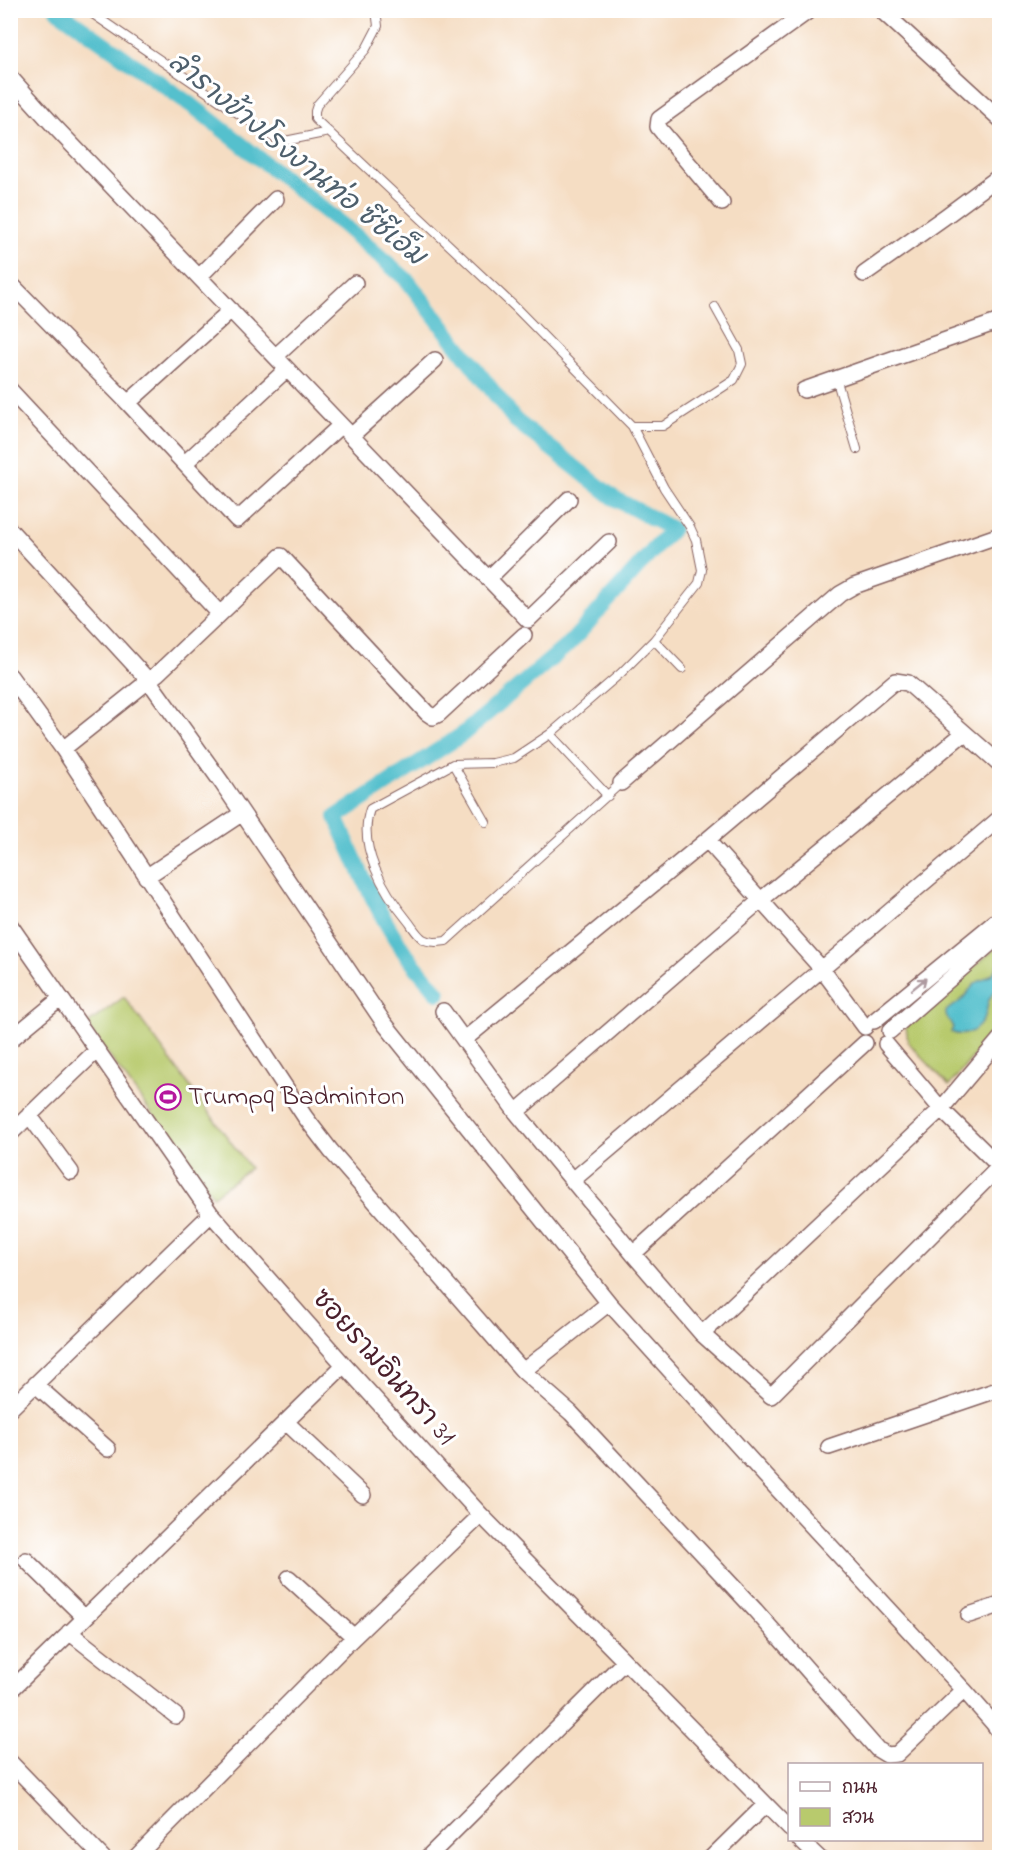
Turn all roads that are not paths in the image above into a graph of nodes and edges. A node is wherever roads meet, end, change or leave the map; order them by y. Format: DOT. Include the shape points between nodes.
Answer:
graph roads {
  1 [pos="87,10"];
  2 [pos="376,10"];
  3 [pos="810,10"];
  4 [pos="881,10"];
  5 [pos="10,77"];
  6 [pos="999,119"];
  7 [pos="329,132"];
  8 [pos="999,176"];
  9 [pos="276,199"];
  10 [pos="722,203"];
  11 [pos="864,273"];
  12 [pos="199,277"];
  13 [pos="10,283"];
  14 [pos="354,283"];
  15 [pos="714,307"];
  16 [pos="231,310"];
  17 [pos="999,321"];
  18 [pos="276,356"];
  19 [pos="435,360"];
  20 [pos="287,369"];
  21 [pos="836,378"];
  22 [pos="10,390"];
  23 [pos="804,390"];
  24 [pos="128,403"];
  25 [pos="632,426"];
  26 [pos="346,431"];
  27 [pos="857,449"];
  28 [pos="185,463"];
  29 [pos="569,499"];
  30 [pos="10,530"];
  31 [pos="999,535"];
  32 [pos="609,542"];
  33 [pos="488,579"];
  34 [pos="220,614"];
  35 [pos="524,635"];
  36 [pos="654,640"];
  37 [pos="682,669"];
  38 [pos="10,676"];
  39 [pos="149,681"];
  40 [pos="964,733"];
  41 [pos="550,734"];
  42 [pos="63,749"];
  43 [pos="453,764"];
  44 [pos="999,764"];
  45 [pos="621,783"];
  46 [pos="608,796"];
  47 [pos="241,814"];
  48 [pos="999,818"];
  49 [pos="486,822"];
  50 [pos="707,840"];
  51 [pos="146,877"];
  52 [pos="762,899"];
  53 [pos="999,918"];
  54 [pos="10,925"];
  55 [pos="999,935"];
  56 [pos="821,968"];
  57 [pos="61,998"];
  58 [pos="443,1011"];
  59 [pos="870,1024"];
  60 [pos="888,1038"];
  61 [pos="999,1039"];
  62 [pos="10,1040"];
  63 [pos="465,1040"];
  64 [pos="865,1043"];
  65 [pos="97,1050"];
  66 [pos="941,1109"];
  67 [pos="516,1112"];
  68 [pos="29,1115"];
  69 [pos="10,1134"];
  70 [pos="999,1166"];
  71 [pos="71,1172"];
  72 [pos="573,1180"];
  73 [pos="211,1214"];
  74 [pos="633,1254"];
  75 [pos="609,1303"];
  76 [pos="702,1334"];
  77 [pos="345,1365"];
  78 [pos="524,1371"];
  79 [pos="37,1386"];
  80 [pos="999,1389"];
  81 [pos="10,1409"];
  82 [pos="286,1422"];
  83 [pos="829,1448"];
  84 [pos="108,1449"];
  85 [pos="363,1496"];
  86 [pos="481,1515"];
  87 [pos="26,1560"];
  88 [pos="289,1578"];
  89 [pos="999,1605"];
  90 [pos="969,1615"];
  91 [pos="84,1617"];
  92 [pos="69,1632"];
  93 [pos="354,1637"];
  94 [pos="624,1662"];
  95 [pos="964,1690"];
  96 [pos="10,1691"];
  97 [pos="176,1716"];
  98 [pos="999,1733"];
  99 [pos="10,1762"];
  100 [pos="765,1805"];
  101 [pos="788,1828"];
  102 [pos="803,1841"];
  103 [pos="103,1857"];
  104 [pos="135,1857"];
  105 [pos="427,1857"];
  106 [pos="711,1857"];
  107 [pos="819,1857"];
  1 -- 7 [label="lane" via="274,138 285,141"];
  2 -- 7 [label="lane" via="378,26 366,50 317,105 315,119"];
  3 -- 10 [label="street" via="659,119 658,127"];
  4 -- 6 [label="street"];
  5 -- 12 [label="street"];
  7 -- 25 [label="lane" via="515,307"];
  8 -- 11 [label="street"];
  9 -- 12 [label="street"];
  12 -- 16 [label="street"];
  13 -- 24 [label="street"];
  14 -- 18 [label="street"];
  15 -- 25 [label="lane" via="739,350 742,364 734,380 663,426"];
  16 -- 18 [label="street"];
  16 -- 24 [label="street"];
  17 -- 21 [label="street"];
  18 -- 20 [label="street"];
  19 -- 26 [label="street"];
  20 -- 26 [label="street"];
  20 -- 28 [label="street"];
  21 -- 23 [label="street"];
  21 -- 27 [label="lane"];
  22 -- 34 [label="street"];
  24 -- 28 [label="street"];
  25 -- 36 [label="lane" via="664,488 690,527 702,570 699,583"];
  26 -- 28 [label="street" via="237,520"];
  26 -- 33 [label="street"];
  29 -- 33 [label="street"];
  30 -- 39 [label="street"];
  31 -- 45 [label="street" via="840,594"];
  32 -- 33 [label="street" via="528,620"];
  34 -- 35 [label="street" via="281,556 433,717"];
  34 -- 39 [label="street"];
  36 -- 37 [label="lane"];
  36 -- 41 [label="lane"];
  38 -- 42 [label="street"];
  39 -- 42 [label="street"];
  39 -- 47 [label="street"];
  40 -- 44 [label="street"];
  40 -- 50 [label="street" via="908,683 895,681"];
  40 -- 52 [label="street"];
  41 -- 43 [label="lane" via="514,758"];
  41 -- 46 [label="lane"];
  42 -- 51 [label="street"];
  43 -- 46 [label="lane" via="370,809 366,820 372,861 396,906 422,938 434,943 455,934"];
  43 -- 49 [label="lane"];
  45 -- 46 [label="lane"];
  47 -- 51 [label="street"];
  47 -- 75 [label="street" via="384,1023"];
  48 -- 56 [label="street"];
  50 -- 52 [label="street"];
  50 -- 63 [label="street"];
  51 -- 78 [label="street" via="331,1151"];
  52 -- 56 [label="street"];
  52 -- 67 [label="street"];
  59 -- 53 [label="street, one-way"];
  54 -- 57 [label="street, ซอยรามอินทรา 31"];
  55 -- 60 [label="street"];
  56 -- 59 [label="street"];
  56 -- 72 [label="street"];
  57 -- 62 [label="street"];
  57 -- 65 [label="street, ซอยรามอินทรา 31"];
  58 -- 63 [label="street"];
  59 -- 60 [label="street" via="882,1022"];
  59 -- 64 [label="street" via="862,1034"];
  60 -- 64 [label="street" via="878,1048"];
  60 -- 66 [label="street"];
  61 -- 66 [label="street"];
  63 -- 67 [label="street"];
  64 -- 74 [label="street"];
  65 -- 68 [label="street"];
  65 -- 73 [label="street, ซอยรามอินทรา 31"];
  66 -- 70 [label="street"];
  66 -- 76 [label="street"];
  67 -- 72 [label="street"];
  68 -- 69 [label="street"];
  68 -- 71 [label="street"];
  70 -- 76 [label="street" via="771,1396"];
  72 -- 74 [label="street"];
  73 -- 77 [label="street, ซอยรามอินทรา 31"];
  73 -- 79 [label="street"];
  74 -- 76 [label="street"];
  75 -- 78 [label="street"];
  75 -- 95 [label="street"];
  77 -- 82 [label="street"];
  77 -- 86 [label="street, ซอยรามอินทรา 31"];
  78 -- 95 [label="street" via="571,1413 877,1749 887,1755 897,1754"];
  79 -- 81 [label="street"];
  79 -- 84 [label="street"];
  80 -- 83 [label="street"];
  82 -- 85 [label="street"];
  82 -- 91 [label="street"];
  86 -- 93 [label="street"];
  86 -- 94 [label="street, ซอยรามอินทรา 31"];
  87 -- 91 [label="street"];
  88 -- 93 [label="street"];
  89 -- 90 [label="street"];
  91 -- 92 [label="street"];
  92 -- 96 [label="street"];
  92 -- 97 [label="street"];
  93 -- 104 [label="street"];
  94 -- 100 [label="street, ซอยรามอินทรา 31"];
  94 -- 105 [label="street"];
  95 -- 98 [label="street"];
  99 -- 103 [label="street"];
  100 -- 101 [label="street, ซอยรามอินทรา 31"];
  100 -- 106 [label="street"];
  102 -- 107 [label="street"];
}
